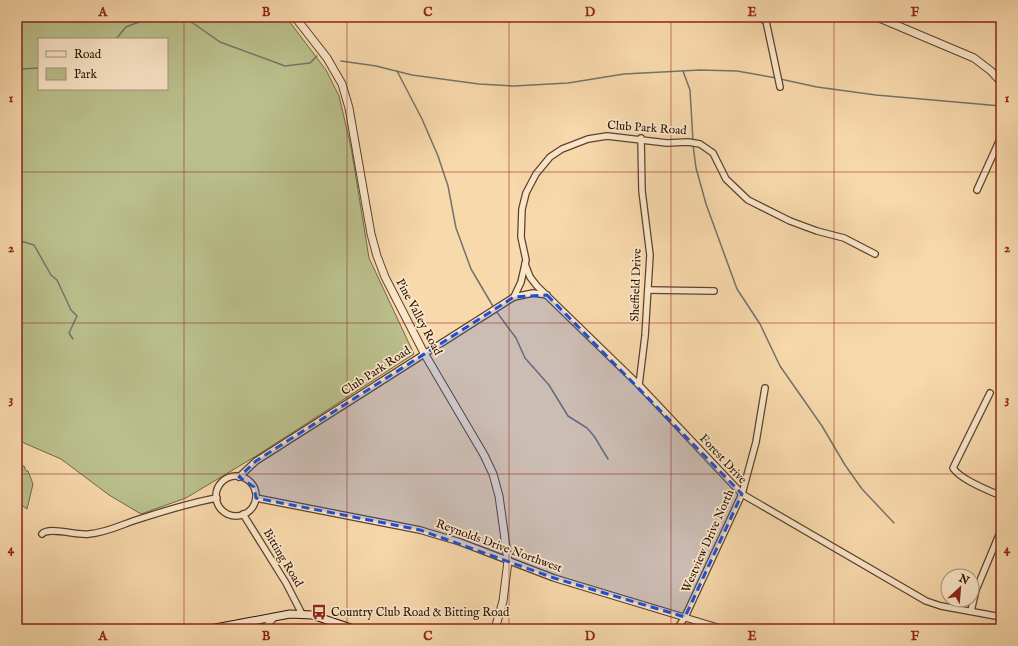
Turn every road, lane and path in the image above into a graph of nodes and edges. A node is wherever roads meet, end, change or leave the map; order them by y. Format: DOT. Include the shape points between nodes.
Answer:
graph roads {
  1 [pos="295,17"];
  2 [pos="758,17"];
  3 [pos="877,17"];
  4 [pos="767,19"];
  5 [pos="1001,82"];
  6 [pos="780,87"];
  7 [pos="1001,137"];
  8 [pos="641,138"];
  9 [pos="977,190"];
  10 [pos="875,254"];
  11 [pos="525,262"];
  12 [pos="648,290"];
  13 [pos="714,291"];
  14 [pos="547,295"];
  15 [pos="514,297"];
  16 [pos="424,353"];
  17 [pos="639,385"];
  18 [pos="765,388"];
  19 [pos="990,393"];
  20 [pos="239,477"];
  21 [pos="742,494"];
  22 [pos="1001,496"];
  23 [pos="217,498"];
  24 [pos="256,498"];
  25 [pos="243,514"];
  26 [pos="1001,530"];
  27 [pos="40,534"];
  28 [pos="508,561"];
  29 [pos="971,610"];
  30 [pos="302,614"];
  31 [pos="277,615"];
  32 [pos="685,617"];
  33 [pos="1001,617"];
  34 [pos="240,623"];
  35 [pos="210,629"];
  36 [pos="246,629"];
  37 [pos="263,629"];
  38 [pos="354,629"];
  39 [pos="495,629"];
  40 [pos="677,629"];
  41 [pos="723,629"];
  1 -- 16 [label="street, Pine Valley Road" via="327,58 342,84 349,108 377,256"];
  2 -- 4 [label="street"];
  3 -- 5 [label="street" via="974,58"];
  4 -- 6 [label="street"];
  7 -- 9 [label="street"];
  8 -- 10 [label="street, Club Park Road" via="667,143 695,142 706,147 713,153 732,186 748,200 790,221 844,238"];
  8 -- 11 [label="street, Club Park Road" via="589,138 562,149 547,161 536,174 525,197 521,237"];
  8 -- 12 [label="street, Sheffield Drive" via="642,191 650,255"];
  11 -- 14 [label="street, Forest Drive" via="534,282"];
  11 -- 15 [label="street, Club Park Road" via="521,282"];
  12 -- 13 [label="street"];
  12 -- 17 [label="street, Sheffield Drive" via="646,336"];
  14 -- 15 [label="street" via="533,293"];
  14 -- 17 [label="street, Forest Drive"];
  15 -- 16 [label="street, Club Park Road"];
  16 -- 20 [label="street, Club Park Road" via="256,461"];
  16 -- 28 [label="street, Pine Valley Road" via="493,474 499,496"];
  17 -- 21 [label="street, Forest Drive"];
  18 -- 21 [label="street, Westview Drive North" via="756,442"];
  19 -- 22 [label="street" via="953,468 971,481"];
  20 -- 23 [label="street" via="227,479 222,483 218,488"];
  20 -- 24 [label="street" via="245,478 254,487"];
  21 -- 29 [label="street, Forest Drive" via="926,601"];
  21 -- 32 [label="street, Westview Drive North"];
  23 -- 25 [label="street" via="224,512 230,515"];
  23 -- 27 [label="street" via="182,505 95,534 80,535 51,530"];
  24 -- 25 [label="street" via="252,508"];
  24 -- 28 [label="street, Reynolds Drive Northwest" via="420,530"];
  25 -- 30 [label="street, Bitting Road"];
  26 -- 29 [label="street" via="976,590"];
  28 -- 32 [label="street, Reynolds Drive Northwest"];
  28 -- 39 [label="street, Pine Valley Road" via="503,601"];
  29 -- 33 [label="street, Forest Drive"];
  30 -- 31 [label="street"];
  30 -- 38 [label="street"];
  31 -- 34 [label="street"];
  31 -- 37 [label="street"];
  32 -- 40 [label="street, Westview Drive North"];
  32 -- 41 [label="street, Reynolds Drive Northwest"];
  34 -- 35 [label="street"];
  34 -- 36 [label="street"];
}
